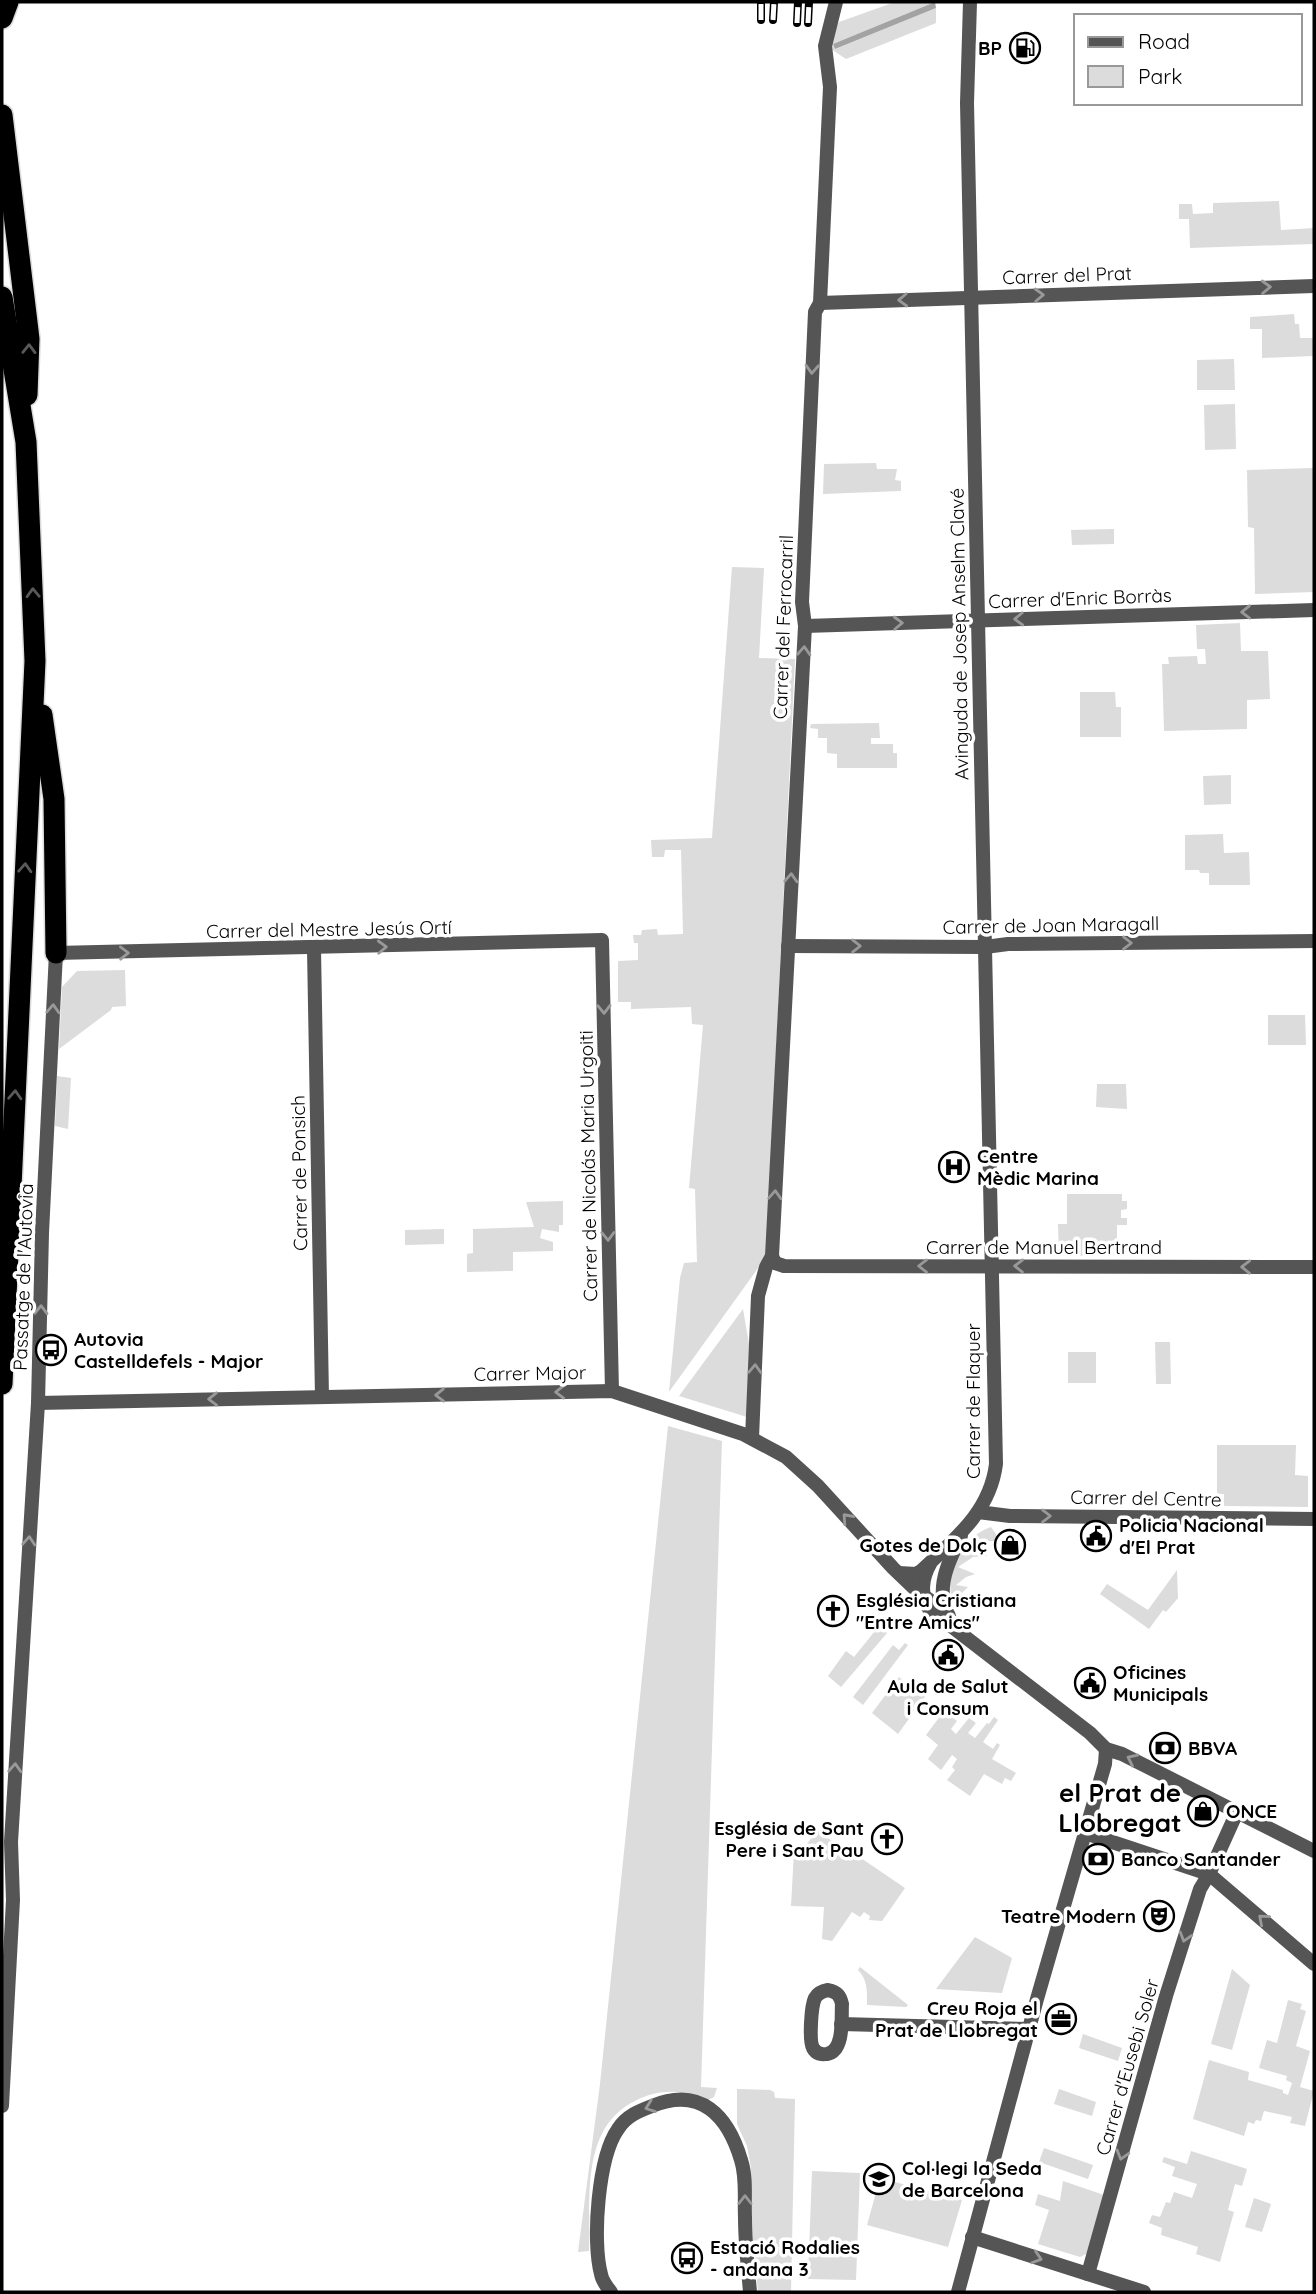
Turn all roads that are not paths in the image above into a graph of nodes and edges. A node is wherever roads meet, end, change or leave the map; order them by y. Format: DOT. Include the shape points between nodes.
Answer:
graph roads {
  1 [pos="8,2"];
  2 [pos="836,2"];
  3 [pos="970,2"];
  4 [pos="2,18"];
  5 [pos="2,115"];
  6 [pos="1314,286"];
  7 [pos="2,297"];
  8 [pos="971,298"];
  9 [pos="821,303"];
  10 [pos="26,442"];
  11 [pos="1314,610"];
  12 [pos="978,621"];
  13 [pos="805,626"];
  14 [pos="35,661"];
  15 [pos="602,940"];
  16 [pos="1314,942"];
  17 [pos="788,946"];
  18 [pos="985,947"];
  19 [pos="314,949"];
  20 [pos="56,953"];
  21 [pos="773,1259"];
  22 [pos="992,1265"];
  23 [pos="1314,1267"];
  24 [pos="2,1384"];
  25 [pos="612,1391"];
  26 [pos="322,1397"];
  27 [pos="38,1403"];
  28 [pos="748,1436"];
  29 [pos="978,1512"];
  30 [pos="1314,1519"];
  31 [pos="965,1528"];
  32 [pos="933,1560"];
  33 [pos="899,1573"];
  34 [pos="923,1595"];
  35 [pos="946,1612"];
  36 [pos="962,1634"];
  37 [pos="1106,1749"];
  38 [pos="1237,1812"];
  39 [pos="1083,1838"];
  40 [pos="1314,1851"];
  41 [pos="1209,1874"];
  42 [pos="1314,1964"];
  43 [pos="841,2024"];
  44 [pos="1029,2029"];
  45 [pos="2,2106"];
  46 [pos="972,2237"];
  47 [pos="1088,2274"];
  48 [pos="611,2292"];
  49 [pos="750,2292"];
  50 [pos="958,2292"];
  51 [pos="1144,2292"];
  1 -- 4 [label="highway"];
  2 -- 9 [label="street, Carrer del Ferrocarril" via="825,46 830,87"];
  3 -- 8 [label="street, Avinguda de Josep Anselm Clavé"];
  10 -- 5 [label="highway, one-way" via="29,339"];
  8 -- 6 [label="street, Carrer del Prat, one-way"];
  7 -- 10 [label="highway"];
  8 -- 9 [label="street, Carrer del Prat, one-way"];
  8 -- 12 [label="street, Avinguda de Josep Anselm Clavé"];
  9 -- 13 [label="street, Carrer del Ferrocarril, one-way" via="815,312 802,602"];
  14 -- 10 [label="highway, one-way"];
  11 -- 12 [label="street, Carrer d'Enric Borràs, one-way"];
  13 -- 12 [label="street, Carrer d'Enric Borràs, one-way"];
  12 -- 18 [label="street, Avinguda de Josep Anselm Clavé"];
  17 -- 13 [label="street, Carrer del Ferrocarril, one-way"];
  14 -- 20 [label="highway" via="54,799"];
  24 -- 14 [label="highway, one-way"];
  19 -- 15 [label="street, Carrer del Mestre Jesús Ortí, one-way"];
  15 -- 25 [label="street, Carrer de Nicolás Maria Urgoiti, one-way"];
  18 -- 16 [label="street, Carrer de Joan Maragall, one-way"];
  17 -- 18 [label="street, Carrer de Joan Maragall, one-way"];
  21 -- 17 [label="street, Carrer del Ferrocarril, one-way"];
  18 -- 22 [label="street, Avinguda de Josep Anselm Clavé"];
  20 -- 19 [label="street, Carrer del Mestre Jesús Ortí, one-way"];
  19 -- 26 [label="street, Carrer de Ponsich"];
  27 -- 20 [label="street, Passatge de l'Autovia, one-way"];
  22 -- 21 [label="street, Carrer de Manuel Bertrand, one-way" via="784,1266"];
  28 -- 21 [label="street, Carrer del Ferrocarril, one-way" via="758,1296"];
  23 -- 22 [label="street, Carrer de Manuel Bertrand, one-way"];
  22 -- 29 [label="street, Carrer de Flaquer" via="996,1464 992,1488"];
  25 -- 26 [label="street, Carrer Major, one-way"];
  25 -- 28 [label="street, Carrer Major"];
  26 -- 27 [label="street, Carrer Major, one-way"];
  45 -- 27 [label="street, Passatge de l'Autovia, one-way" via="15,1749"];
  33 -- 28 [label="street, Carrer Major, one-way" via="818,1486 786,1457"];
  29 -- 30 [label="street, Carrer del Centre, one-way"];
  29 -- 31 [label="street, Carrer de Flaquer"];
  31 -- 32 [label="street"];
  31 -- 35 [label="street" via="947,1564"];
  32 -- 33 [label="street" via="916,1574"];
  32 -- 34 [label="street" via="924,1577"];
  33 -- 34 [label="street, Carrer Major"];
  34 -- 35 [label="street, Carrer Major"];
  34 -- 36 [label="street" via="929,1609"];
  35 -- 36 [label="street, Carrer Major"];
  36 -- 37 [label="street"];
  38 -- 37 [label="street, one-way"];
  37 -- 39 [label="street"];
  38 -- 40 [label="street"];
  38 -- 41 [label="street, Carrer d'Eusebi Soler"];
  39 -- 41 [label="street"];
  39 -- 44 [label="street"];
  42 -- 41 [label="street, one-way"];
  41 -- 47 [label="street, Carrer d'Eusebi Soler, one-way" via="1200,1889 1167,1996"];
  43 -- 44 [label="street"];
  44 -- 46 [label="street"];
  46 -- 47 [label="street, one-way"];
  46 -- 50 [label="street"];
  47 -- 51 [label="street"];
  49 -- 48 [label="street, one-way" via="745,2177 731,2132 723,2119 702,2103 673,2100 633,2113 618,2127 608,2147 597,2244 601,2277"];
}
